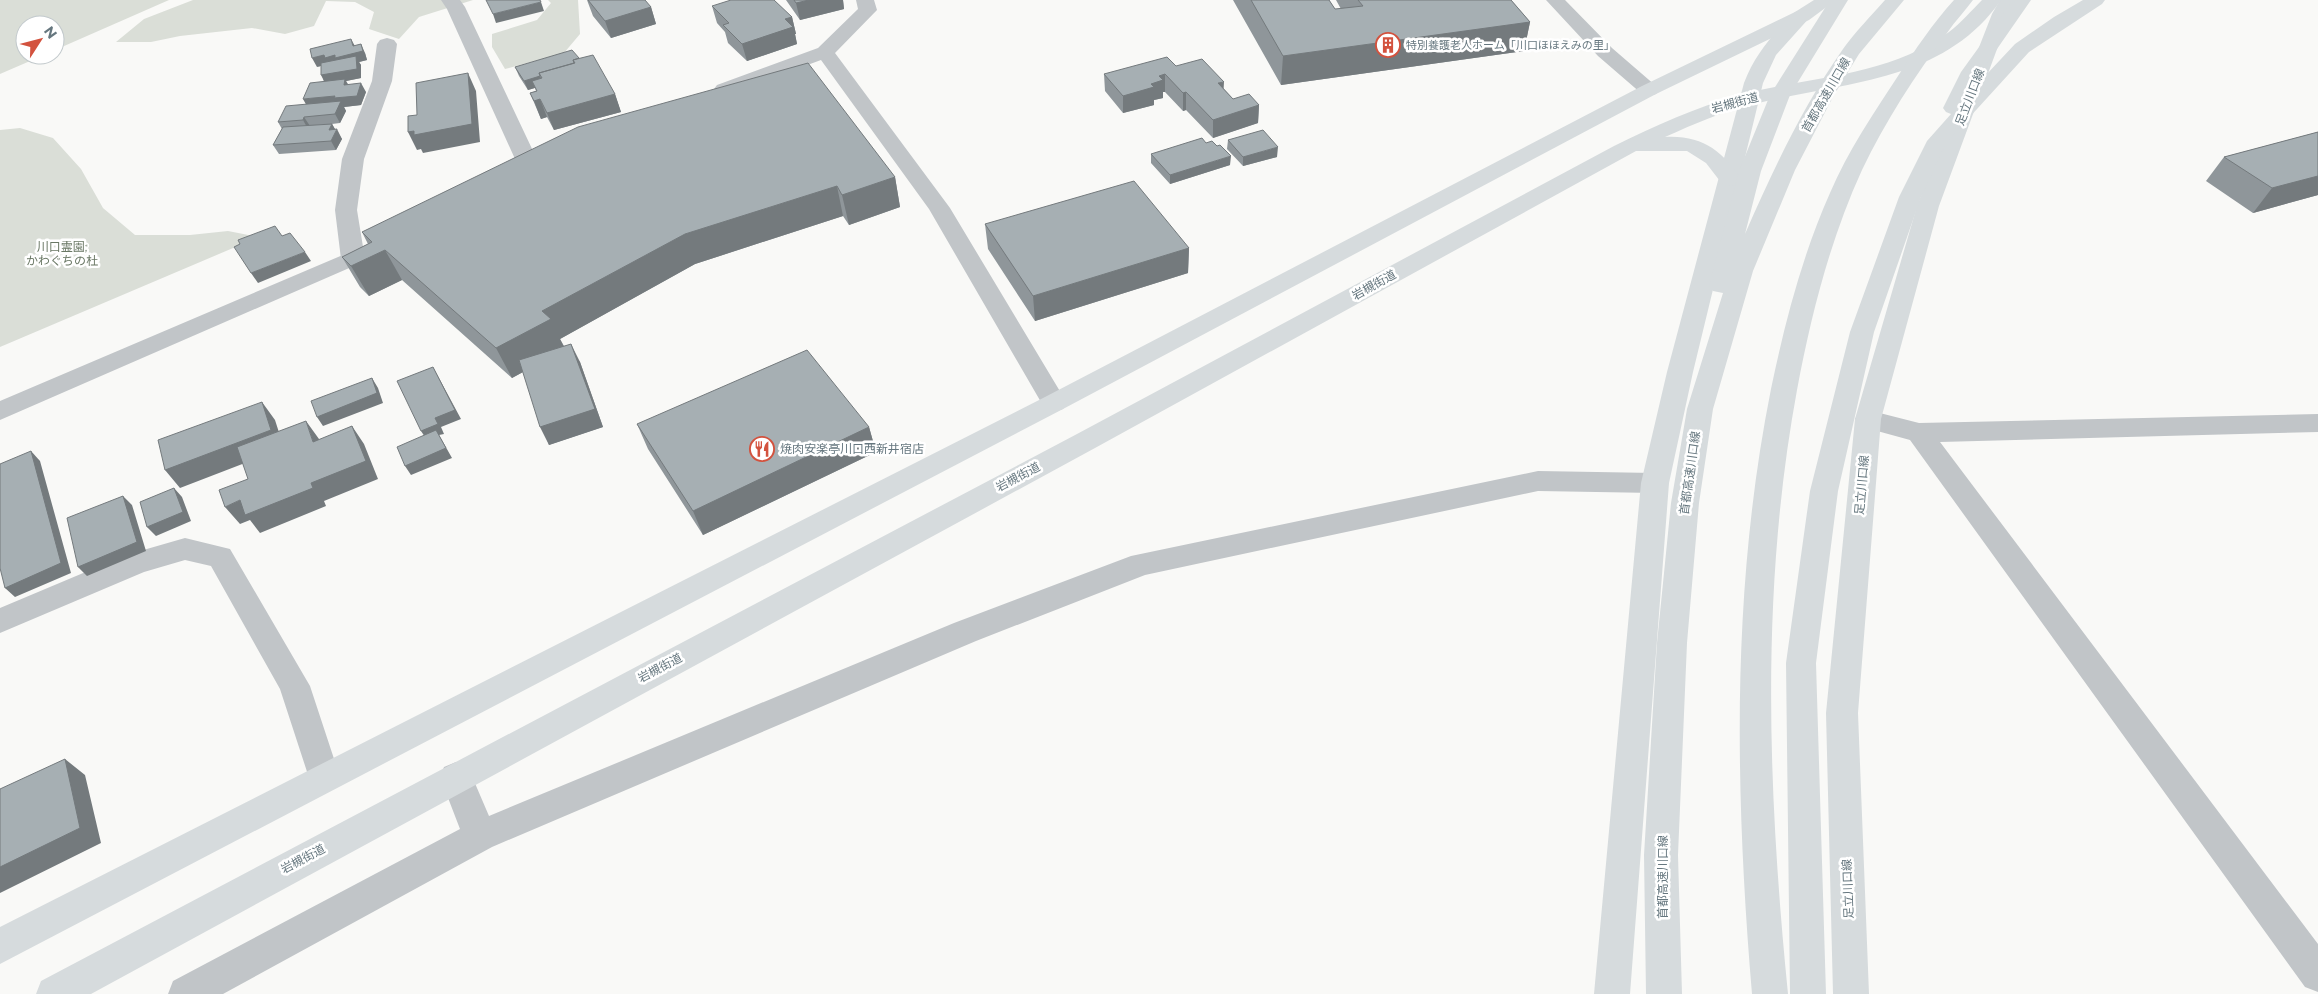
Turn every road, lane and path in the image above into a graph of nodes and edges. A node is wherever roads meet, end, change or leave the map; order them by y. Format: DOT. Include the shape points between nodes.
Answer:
graph roads {
  1 [pos="450,0"];
  2 [pos="865,0"];
  3 [pos="1555,0"];
  4 [pos="1827,0"];
  5 [pos="1839,0"];
  6 [pos="1894,0"];
  7 [pos="1964,0"];
  8 [pos="1992,0"];
  9 [pos="2009,0"];
  10 [pos="2022,0"];
  11 [pos="2096,0"];
  12 [pos="1802,16"];
  13 [pos="387,44"];
  14 [pos="825,52"];
  15 [pos="1649,90"];
  16 [pos="707,96"];
  17 [pos="1750,98"];
  18 [pos="1937,141"];
  19 [pos="1621,150"];
  20 [pos="531,170"];
  21 [pos="1731,180"];
  22 [pos="398,236"];
  23 [pos="353,259"];
  24 [pos="1054,403"];
  25 [pos="1700,409"];
  26 [pos="0,411"];
  27 [pos="1868,419"];
  28 [pos="2318,422"];
  29 [pos="1919,433"];
  30 [pos="1656,483"];
  31 [pos="0,622"];
  32 [pos="456,776"];
  33 [pos="324,777"];
  34 [pos="480,836"];
  35 [pos="0,946"];
  36 [pos="2318,974"];
  37 [pos="54,994"];
  38 [pos="186,994"];
  39 [pos="1612,994"];
  40 [pos="1664,994"];
  41 [pos="1770,994"];
  42 [pos="1808,994"];
  43 [pos="1851,994"];
  1 -- 20 [label="street"];
  2 -- 14 [label="street" via="868,10"];
  3 -- 15 [label="street" via="1605,52"];
  4 -- 12 [label="main road"];
  5 -- 25 [label="main road" via="1780,95 1750,171 1724,266"];
  6 -- 25 [label="main road, 首都高速川口線" via="1851,51 1784,170 1740,271"];
  7 -- 41 [label="main road" via="1925,49 1888,105 1848,178 1808,284 1782,397 1761,540 1754,641 1754,761 1761,900"];
  8 -- 17 [label="main road, 岩槻街道" via="1956,36 1902,67"];
  9 -- 27 [label="main road, 足立川口線" via="1928,206"];
  10 -- 18 [label="main road" via="1972,72"];
  11 -- 18 [label="main road" via="2022,48"];
  12 -- 15 [label="main road"];
  12 -- 17 [label="main road" via="1773,46 1759,68"];
  13 -- 23 [label="street" via="382,81 352,158 346,210"];
  14 -- 16 [label="street"];
  14 -- 24 [label="street" via="939,208"];
  15 -- 24 [label="main road"];
  17 -- 19 [label="main road, 岩槻街道" via="1710,110"];
  17 -- 21 [label="main road"];
  18 -- 42 [label="main road" via="1910,197 1862,332 1824,491 1801,663"];
  19 -- 21 [label="main road" via="1662,143 1687,144 1708,152 1722,164"];
  19 -- 32 [label="main road, 岩槻街道" via="1086,441"];
  21 -- 30 [label="main road" via="1671,406"];
  22 -- 23 [label="street"];
  23 -- 26 [label="street"];
  24 -- 33 [label="main road"];
  25 -- 40 [label="main road, 首都高速川口線" via="1685,502 1672,643 1661,856"];
  27 -- 29 [label="street"];
  27 -- 43 [label="main road, 足立川口線" via="1842,713"];
  28 -- 29 [label="street"];
  29 -- 36 [label="street"];
  30 -- 34 [label="street" via="1538,481 1141,564 956,636"];
  30 -- 39 [label="main road"];
  31 -- 33 [label="street" via="136,563 185,549 220,557 296,686"];
  32 -- 34 [label="street"];
  32 -- 37 [label="main road, 岩槻街道"];
  33 -- 35 [label="main road"];
  34 -- 38 [label="street"];
}
